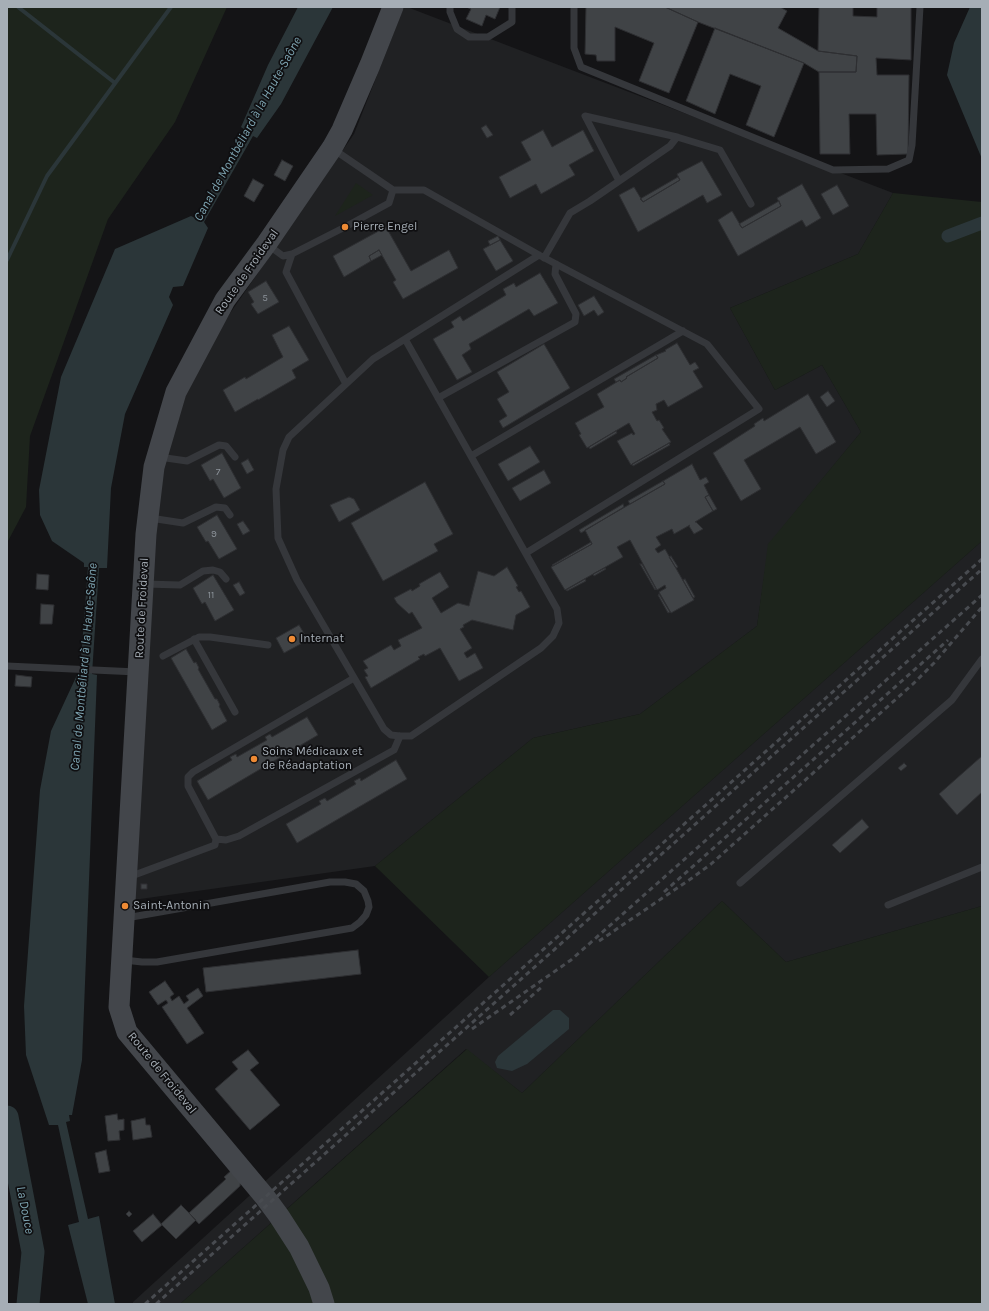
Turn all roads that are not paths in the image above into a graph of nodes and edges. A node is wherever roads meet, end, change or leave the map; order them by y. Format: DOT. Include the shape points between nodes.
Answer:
graph roads {
  1 [pos="393,7"];
  2 [pos="450,7"];
  3 [pos="512,7"];
  4 [pos="574,7"];
  5 [pos="920,7"];
  6 [pos="677,137"];
  7 [pos="332,148"];
  8 [pos="619,181"];
  9 [pos="393,190"];
  10 [pos="751,204"];
  11 [pos="267,244"];
  12 [pos="292,254"];
  13 [pos="542,256"];
  14 [pos="556,264"];
  15 [pos="683,331"];
  16 [pos="405,339"];
  17 [pos="346,384"];
  18 [pos="438,398"];
  19 [pos="471,456"];
  20 [pos="156,457"];
  21 [pos="235,457"];
  22 [pos="230,515"];
  23 [pos="148,518"];
  24 [pos="526,553"];
  25 [pos="226,579"];
  26 [pos="143,584"];
  27 [pos="194,639"];
  28 [pos="268,645"];
  29 [pos="163,656"];
  30 [pos="982,659"];
  31 [pos="7,666"];
  32 [pos="138,672"];
  33 [pos="354,678"];
  34 [pos="235,712"];
  35 [pos="400,736"];
  36 [pos="216,839"];
  37 [pos="982,867"];
  38 [pos="127,877"];
  39 [pos="740,883"];
  40 [pos="888,906"];
  41 [pos="124,919"];
  42 [pos="122,960"];
  43 [pos="324,1304"];
  1 -- 7 [label="street, Route de Froideval" via="342,130"];
  2 -- 3 [label="lane" via="457,30 469,37 488,37 512,22"];
  4 -- 5 [label="lane" via="574,48 581,67 833,170 888,168 909,160"];
  6 -- 8 [label="lane" via="670,146"];
  6 -- 8 [label="lane" via="585,116"];
  6 -- 10 [label="lane" via="720,150"];
  7 -- 9 [label="lane"];
  7 -- 11 [label="street, Route de Froideval"];
  8 -- 13 [label="lane" via="570,212"];
  9 -- 12 [label="lane" via="389,203"];
  9 -- 13 [label="lane" via="424,190"];
  11 -- 12 [label="lane" via="283,256"];
  11 -- 20 [label="street, Route de Froideval" via="224,300 176,392"];
  12 -- 17 [label="lane" via="286,272"];
  13 -- 14 [label="lane"];
  13 -- 16 [label="lane"];
  14 -- 15 [label="lane"];
  14 -- 18 [label="lane" via="555,274 576,314 575,322"];
  15 -- 19 [label="lane"];
  15 -- 24 [label="lane" via="707,344 759,408"];
  16 -- 17 [label="lane" via="373,359"];
  16 -- 18 [label="lane"];
  17 -- 33 [label="lane" via="289,437 276,489 278,538 297,580"];
  18 -- 19 [label="lane"];
  19 -- 24 [label="lane"];
  20 -- 21 [label="lane" via="187,461 219,445 226,446"];
  20 -- 23 [label="street, Route de Froideval"];
  22 -- 23 [label="lane" via="224,508 216,507 183,523"];
  23 -- 26 [label="street, Route de Froideval"];
  24 -- 35 [label="lane" via="557,609 559,622 553,636 541,648 411,736"];
  25 -- 26 [label="lane" via="220,572 213,570 203,572 180,585"];
  26 -- 32 [label="street, Route de Froideval"];
  27 -- 28 [label="lane" via="210,637"];
  27 -- 29 [label="lane"];
  27 -- 34 [label="lane"];
  30 -- 39 [label="lane" via="952,700"];
  31 -- 32 [label="lane"];
  32 -- 38 [label="street, Route de Froideval"];
  33 -- 35 [label="lane" via="384,729 391,735"];
  33 -- 36 [label="lane" via="199,768 188,777 188,786"];
  35 -- 36 [label="lane" via="394,750 239,836 226,840"];
  36 -- 38 [label="lane" via="215,845"];
  37 -- 40 [label="lane"];
  38 -- 41 [label="street, Route de Froideval"];
  41 -- 42 [label="street, Route de Froideval"];
  41 -- 42 [label="lane" via="330,882 356,884 364,891 369,907 366,915 352,928 157,962"];
  42 -- 43 [label="street, Route de Froideval" via="119,1007 127,1032 279,1216 299,1247"];
}
